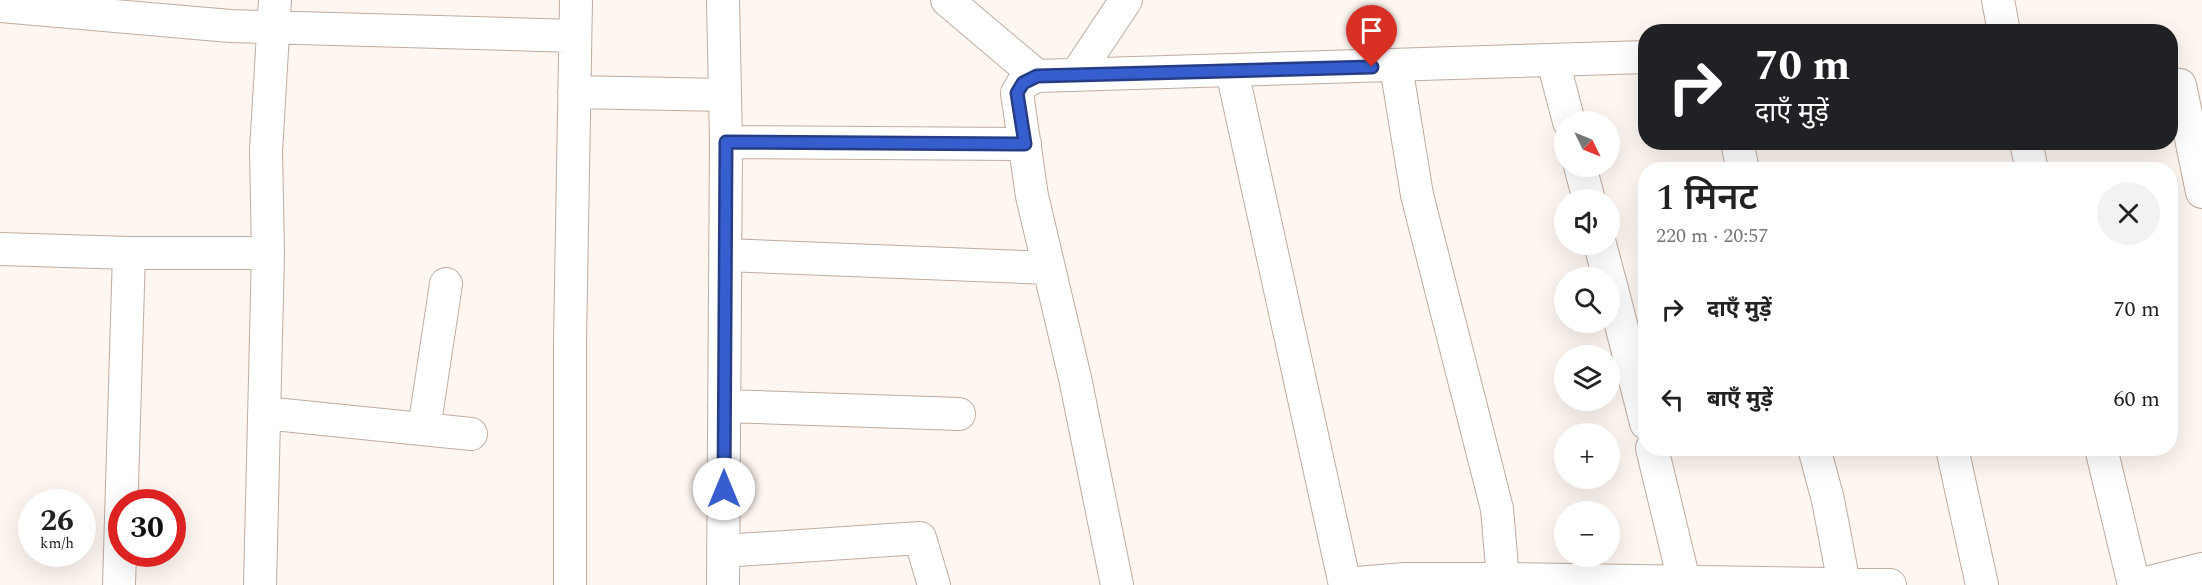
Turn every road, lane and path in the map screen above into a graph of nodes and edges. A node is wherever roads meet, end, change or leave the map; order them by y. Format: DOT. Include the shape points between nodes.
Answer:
graph roads {
  1 [pos="576,0"];
  2 [pos="723,0"];
  3 [pos="947,0"];
  4 [pos="1126,0"];
  5 [pos="1998,0"];
  6 [pos="0,6"];
  7 [pos="274,14"];
  8 [pos="2002,24"];
  9 [pos="575,36"];
  10 [pos="1638,57"];
  11 [pos="1553,61"];
  12 [pos="1396,66"];
  13 [pos="1232,71"];
  14 [pos="1076,75"];
  15 [pos="1037,76"];
  16 [pos="2180,85"];
  17 [pos="574,92"];
  18 [pos="724,95"];
  19 [pos="1566,111"];
  20 [pos="726,142"];
  21 [pos="1025,144"];
  22 [pos="2202,192"];
  23 [pos="0,249"];
  24 [pos="129,253"];
  25 [pos="268,253"];
  26 [pos="725,255"];
  27 [pos="1049,268"];
  28 [pos="446,284"];
  29 [pos="1620,322"];
  30 [pos="1638,392"];
  31 [pos="724,406"];
  32 [pos="264,413"];
  33 [pos="959,414"];
  34 [pos="424,429"];
  35 [pos="471,434"];
  36 [pos="1654,456"];
  37 [pos="1816,456"];
  38 [pos="1954,456"];
  39 [pos="2103,456"];
  40 [pos="723,551"];
  41 [pos="2202,569"];
  42 [pos="1503,579"];
  43 [pos="1684,581"];
  44 [pos="1345,584"];
  45 [pos="1844,584"];
  46 [pos="119,585"];
  47 [pos="260,585"];
  48 [pos="570,585"];
  49 [pos="723,585"];
  50 [pos="934,585"];
  51 [pos="1117,585"];
  52 [pos="1890,585"];
  53 [pos="1982,585"];
  54 [pos="2136,585"];
  1 -- 9 [label="street"];
  2 -- 18 [label="street"];
  3 -- 15 [label="street"];
  4 -- 14 [label="street"];
  5 -- 8 [label="street"];
  6 -- 7 [label="street" via="230,26"];
  7 -- 9 [label="street"];
  7 -- 25 [label="street" via="266,151"];
  9 -- 17 [label="street"];
  10 -- 11 [label="street"];
  11 -- 12 [label="street"];
  11 -- 19 [label="street"];
  12 -- 13 [label="street"];
  12 -- 42 [label="street" via="1417,195 1497,509"];
  13 -- 14 [label="street"];
  13 -- 44 [label="street"];
  14 -- 15 [label="street"];
  15 -- 21 [label="street" via="1023,83 1017,93"];
  16 -- 22 [label="street"];
  17 -- 18 [label="street"];
  17 -- 48 [label="street"];
  18 -- 20 [label="street"];
  20 -- 21 [label="street"];
  20 -- 26 [label="street"];
  21 -- 27 [label="street" via="1032,196"];
  23 -- 24 [label="street"];
  24 -- 25 [label="street"];
  24 -- 46 [label="street"];
  25 -- 32 [label="street"];
  26 -- 27 [label="street"];
  26 -- 31 [label="street"];
  27 -- 51 [label="street"];
  28 -- 34 [label="street"];
  29 -- 30 [label="street"];
  31 -- 33 [label="street"];
  31 -- 40 [label="street"];
  32 -- 34 [label="street"];
  32 -- 47 [label="street"];
  34 -- 35 [label="street"];
  36 -- 43 [label="street"];
  37 -- 45 [label="street"];
  38 -- 53 [label="street"];
  39 -- 54 [label="street"];
  40 -- 49 [label="street"];
  40 -- 50 [label="street" via="920,538"];
  41 -- 54 [label="street"];
  42 -- 43 [label="street"];
  42 -- 44 [label="street" via="1405,579"];
  43 -- 45 [label="street"];
  45 -- 52 [label="street"];
}
